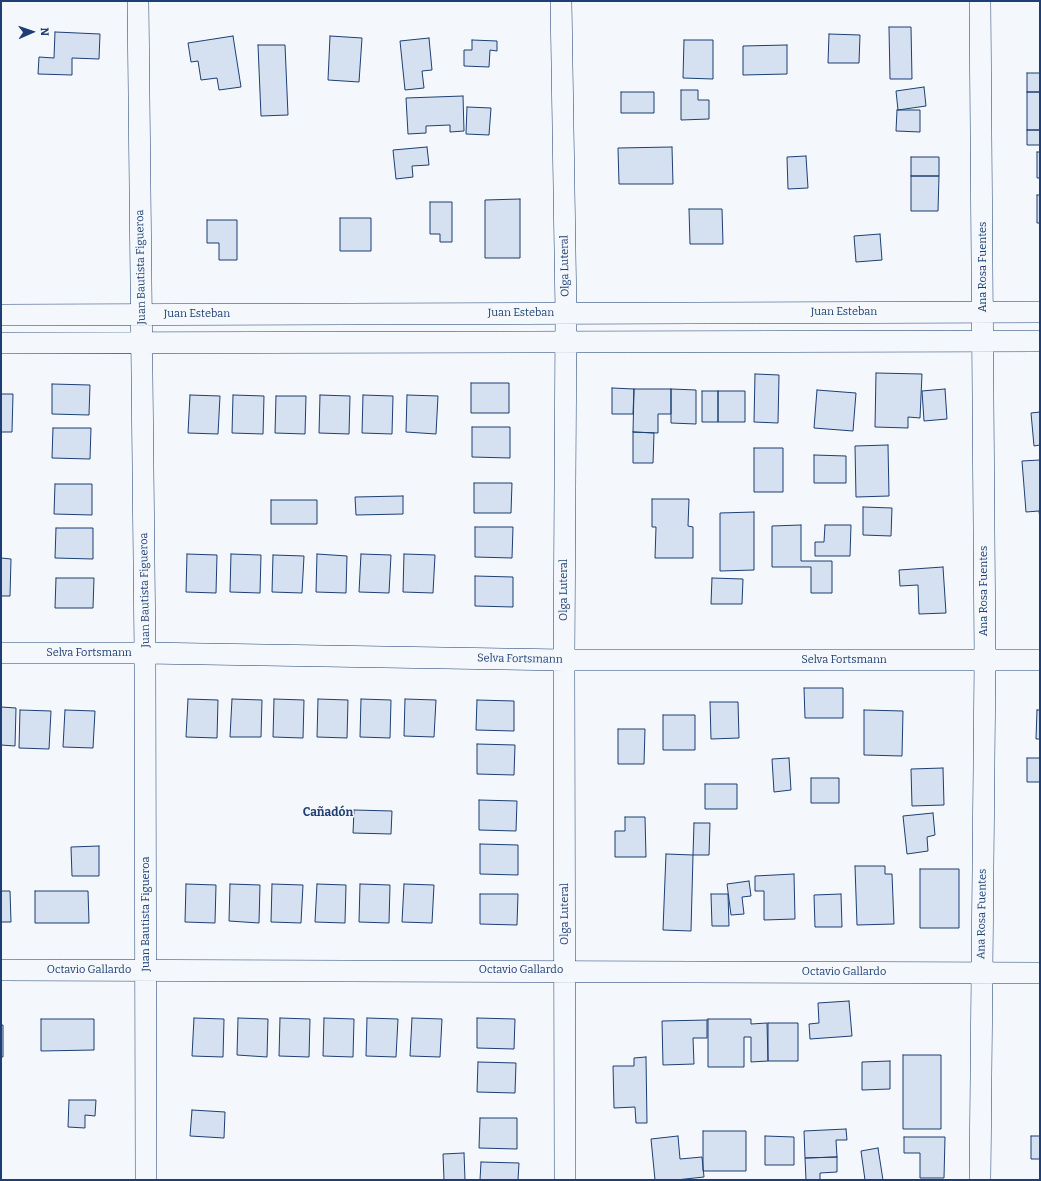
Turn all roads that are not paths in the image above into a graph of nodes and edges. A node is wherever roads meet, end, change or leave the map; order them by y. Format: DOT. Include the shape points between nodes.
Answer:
graph roads {
  1 [pos="138,1"];
  2 [pos="561,1"];
  3 [pos="980,1"];
  4 [pos="983,312"];
  5 [pos="1040,312"];
  6 [pos="566,313"];
  7 [pos="142,314"];
  8 [pos="1,315"];
  9 [pos="983,341"];
  10 [pos="1040,341"];
  11 [pos="565,342"];
  12 [pos="1,343"];
  13 [pos="142,343"];
  14 [pos="1,653"];
  15 [pos="146,654"];
  16 [pos="564,660"];
  17 [pos="985,660"];
  18 [pos="1040,660"];
  19 [pos="1,970"];
  20 [pos="146,970"];
  21 [pos="565,970"];
  22 [pos="1040,973"];
  23 [pos="981,974"];
  24 [pos="146,1180"];
  25 [pos="565,1180"];
  26 [pos="980,1180"];
  1 -- 7 [label="street, Juan Bautista Figueroa"];
  2 -- 6 [label="street, Olga Luteral"];
  3 -- 4 [label="street, Ana Rosa Fuentes"];
  4 -- 5 [label="street, Juan Esteban"];
  4 -- 6 [label="street, Juan Esteban"];
  4 -- 9 [label="street, Ana Rosa Fuentes"];
  6 -- 7 [label="street, Juan Esteban"];
  6 -- 11 [label="street, Olga Luteral"];
  7 -- 8 [label="street, Juan Esteban"];
  7 -- 13 [label="street, Juan Bautista Figueroa"];
  9 -- 10 [label="street"];
  9 -- 11 [label="street"];
  9 -- 17 [label="street, Ana Rosa Fuentes"];
  11 -- 13 [label="street"];
  11 -- 16 [label="street, Olga Luteral"];
  12 -- 13 [label="street"];
  13 -- 15 [label="street, Juan Bautista Figueroa"];
  14 -- 15 [label="street, Selva Fortsmann"];
  15 -- 16 [label="street, Selva Fortsmann"];
  15 -- 20 [label="street, Juan Bautista Figueroa"];
  16 -- 17 [label="street, Selva Fortsmann"];
  16 -- 21 [label="street, Olga Luteral"];
  17 -- 18 [label="street, Selva Fortsmann"];
  17 -- 23 [label="street, Ana Rosa Fuentes"];
  19 -- 20 [label="street, Octavio Gallardo"];
  20 -- 21 [label="street, Octavio Gallardo"];
  20 -- 24 [label="street, Juan Bautista Figueroa"];
  21 -- 23 [label="street, Octavio Gallardo"];
  21 -- 25 [label="street, Olga Luteral"];
  22 -- 23 [label="street, Octavio Gallardo"];
  23 -- 26 [label="street, Ana Rosa Fuentes"];
}
